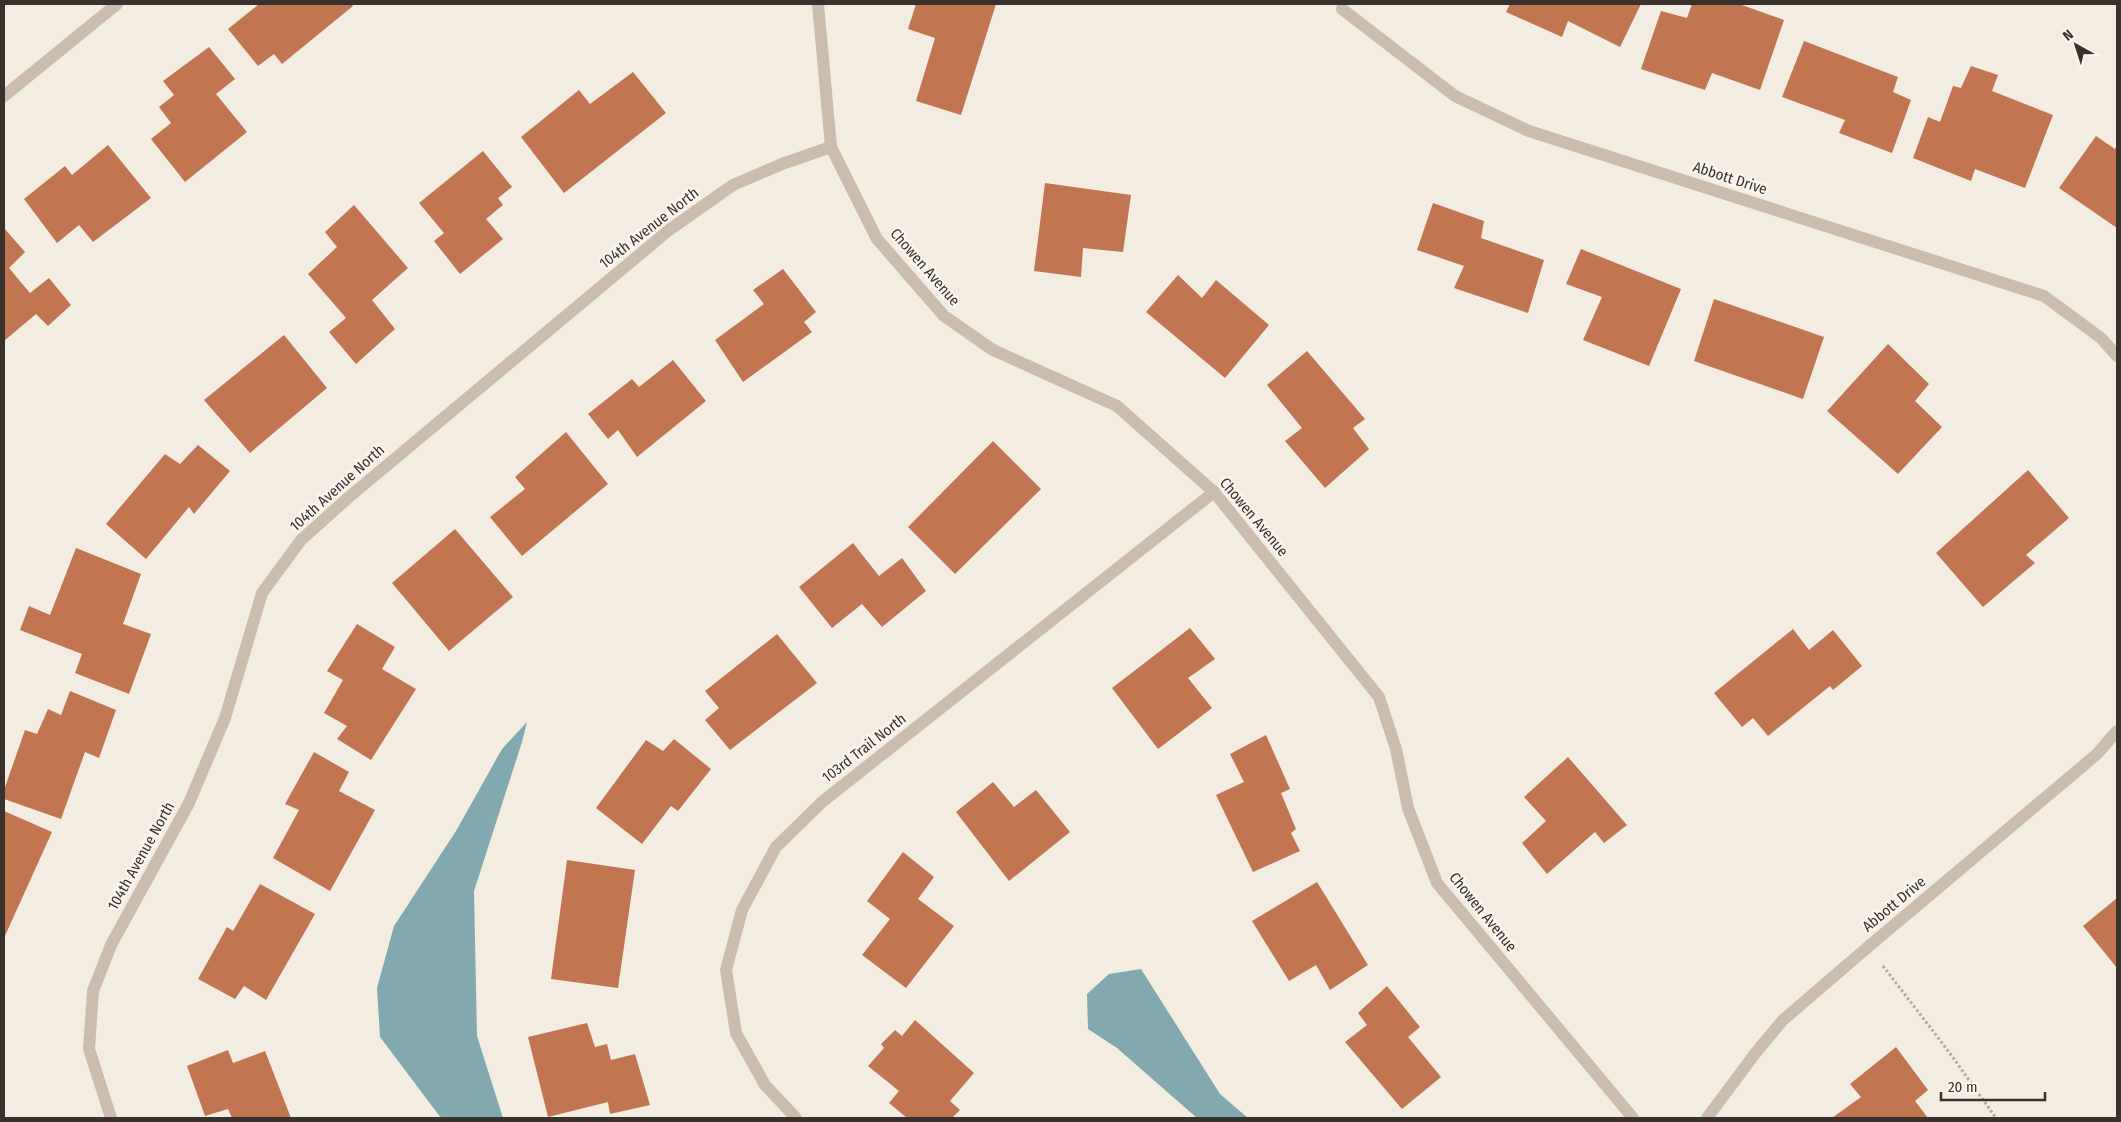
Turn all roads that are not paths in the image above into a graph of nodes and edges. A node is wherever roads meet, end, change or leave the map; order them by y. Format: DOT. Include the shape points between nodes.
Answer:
graph roads {
  1 [pos="116,4"];
  2 [pos="818,4"];
  3 [pos="1342,9"];
  4 [pos="4,96"];
  5 [pos="831,147"];
  6 [pos="2117,356"];
  7 [pos="1214,492"];
  8 [pos="2117,731"];
  9 [pos="111,1118"];
  10 [pos="796,1118"];
  11 [pos="1633,1118"];
  12 [pos="1707,1118"];
  1 -- 4 [label="street"];
  2 -- 5 [label="street, Chowen Avenue"];
  3 -- 6 [label="street, Abbott Drive" via="1455,96 1529,131 2044,296 2101,338"];
  5 -- 7 [label="street, Chowen Avenue" via="877,239 944,316 993,350 1116,406"];
  5 -- 9 [label="street, 104th Avenue North" via="733,186 669,230 349,497 302,540 262,593 225,718 189,803 111,945 93,991 89,1049"];
  7 -- 10 [label="street, 103rd Trail North" via="822,802 776,847 742,910 726,970 736,1033 765,1085"];
  7 -- 11 [label="street, Chowen Avenue" via="1379,697 1396,749 1408,808 1437,883"];
  8 -- 12 [label="street, Abbott Drive" via="2097,754 1784,1020"];
}
